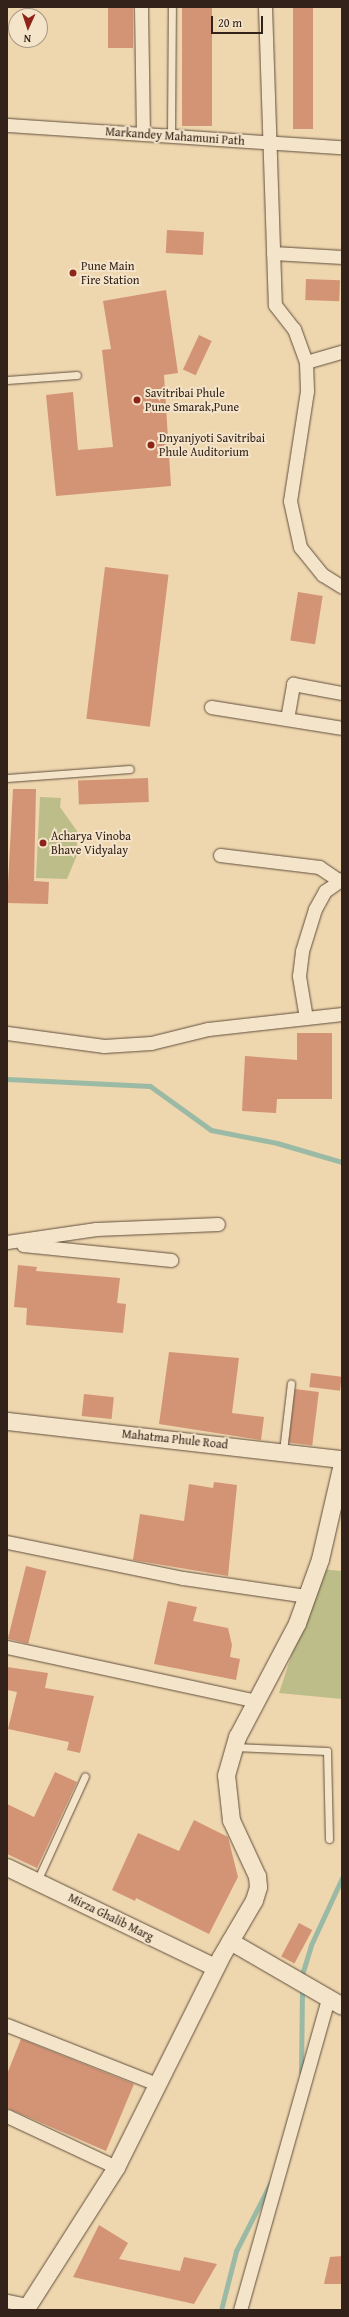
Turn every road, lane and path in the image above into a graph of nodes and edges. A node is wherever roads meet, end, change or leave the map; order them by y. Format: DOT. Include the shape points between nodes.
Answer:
graph roads {
  1 [pos="140,7"];
  2 [pos="172,7"];
  3 [pos="265,7"];
  4 [pos="7,125"];
  5 [pos="142,134"];
  6 [pos="171,136"];
  7 [pos="268,142"];
  8 [pos="342,147"];
  9 [pos="273,253"];
  10 [pos="342,258"];
  11 [pos="342,352"];
  12 [pos="306,362"];
  13 [pos="77,375"];
  14 [pos="7,380"];
  15 [pos="342,587"];
  16 [pos="342,693"];
  17 [pos="211,706"];
  18 [pos="287,719"];
  19 [pos="342,728"];
  20 [pos="130,769"];
  21 [pos="7,778"];
  22 [pos="220,855"];
  23 [pos="340,879"];
  24 [pos="342,1014"];
  25 [pos="306,1018"];
  26 [pos="7,1033"];
  27 [pos="218,1224"];
  28 [pos="7,1243"];
  29 [pos="171,1260"];
  30 [pos="291,1383"];
  31 [pos="7,1421"];
  32 [pos="283,1451"];
  33 [pos="342,1459"];
  34 [pos="342,1464"];
  35 [pos="7,1542"];
  36 [pos="306,1596"];
  37 [pos="7,1647"];
  38 [pos="256,1701"];
  39 [pos="234,1748"];
  40 [pos="85,1776"];
  41 [pos="329,1839"];
  42 [pos="7,1867"];
  43 [pos="36,1882"];
  44 [pos="230,1941"];
  45 [pos="215,1967"];
  46 [pos="335,2002"];
  47 [pos="7,2025"];
  48 [pos="159,2085"];
  49 [pos="7,2116"];
  50 [pos="116,2167"];
  51 [pos="7,2301"];
  52 [pos="27,2308"];
  53 [pos="240,2310"];
  1 -- 5 [label="street"];
  2 -- 6 [label="lane"];
  3 -- 7 [label="street"];
  4 -- 5 [label="street, Markandey Mahamuni Path"];
  5 -- 6 [label="street, Markandey Mahamuni Path"];
  6 -- 7 [label="street, Markandey Mahamuni Path"];
  7 -- 8 [label="street, Markandey Mahamuni Path"];
  7 -- 9 [label="street"];
  9 -- 10 [label="street"];
  9 -- 12 [label="street" via="275,305 294,329"];
  11 -- 12 [label="street"];
  12 -- 15 [label="street" via="306,391 290,501 300,547 323,575"];
  13 -- 14 [label="lane"];
  16 -- 18 [label="street" via="293,684"];
  17 -- 18 [label="street"];
  18 -- 19 [label="street"];
  20 -- 21 [label="lane"];
  22 -- 23 [label="street" via="319,867"];
  23 -- 25 [label="street" via="325,891 315,909 302,951 299,976"];
  24 -- 25 [label="street"];
  25 -- 26 [label="street" via="208,1029 151,1043 104,1046"];
  27 -- 28 [label="street" via="96,1229"];
  28 -- 29 [label="street"];
  30 -- 32 [label="lane"];
  31 -- 32 [label="street, Mahatma Phule Road"];
  32 -- 33 [label="street, Mahatma Phule Road"];
  34 -- 36 [label="street" via="320,1559"];
  35 -- 36 [label="street" via="183,1578"];
  36 -- 38 [label="street" via="275,1669"];
  37 -- 38 [label="street"];
  38 -- 39 [label="street"];
  39 -- 41 [label="lane" via="327,1752"];
  39 -- 44 [label="street" via="226,1775 231,1820 258,1888"];
  40 -- 43 [label="lane"];
  42 -- 43 [label="street, Mirza Ghalib Marg"];
  43 -- 45 [label="street, Mirza Ghalib Marg"];
  44 -- 45 [label="street"];
  44 -- 46 [label="street"];
  45 -- 48 [label="street"];
  46 -- 53 [label="street"];
  47 -- 48 [label="street"];
  48 -- 50 [label="street"];
  49 -- 50 [label="street"];
  50 -- 52 [label="street"];
  51 -- 52 [label="street"];
}
